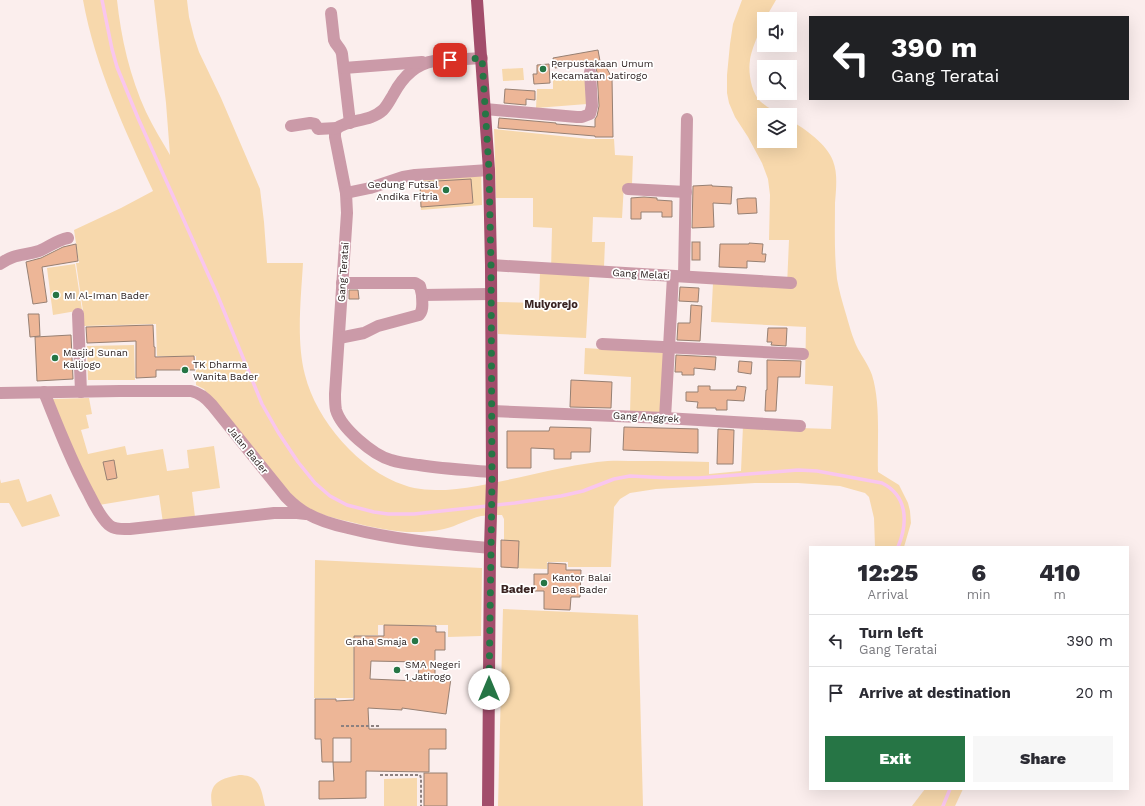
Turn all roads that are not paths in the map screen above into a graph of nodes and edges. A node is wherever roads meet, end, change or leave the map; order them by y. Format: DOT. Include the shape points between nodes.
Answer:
graph roads {
  1 [pos="477,0"];
  2 [pos="331,14"];
  3 [pos="482,58"];
  4 [pos="427,62"];
  5 [pos="344,68"];
  6 [pos="590,72"];
  7 [pos="485,109"];
  8 [pos="688,118"];
  9 [pos="350,123"];
  10 [pos="291,126"];
  11 [pos="337,128"];
  12 [pos="489,170"];
  13 [pos="628,189"];
  14 [pos="686,192"];
  15 [pos="346,193"];
  16 [pos="68,238"];
  17 [pos="0,264"];
  18 [pos="491,265"];
  19 [pos="678,276"];
  20 [pos="342,283"];
  21 [pos="791,283"];
  22 [pos="492,294"];
  23 [pos="422,295"];
  24 [pos="78,314"];
  25 [pos="339,338"];
  26 [pos="602,344"];
  27 [pos="669,348"];
  28 [pos="803,354"];
  29 [pos="44,392"];
  30 [pos="81,392"];
  31 [pos="0,393"];
  32 [pos="492,411"];
  33 [pos="665,418"];
  34 [pos="800,426"];
  35 [pos="492,476"];
  36 [pos="308,515"];
  37 [pos="490,543"];
  38 [pos="488,806"];
  1 -- 3 [label="main road"];
  2 -- 5 [label="street" via="334,40 342,50"];
  3 -- 4 [label="street"];
  3 -- 7 [label="main road"];
  4 -- 5 [label="street"];
  4 -- 9 [label="street" via="406,75 382,111"];
  5 -- 9 [label="street"];
  6 -- 7 [label="street" via="592,106 590,114 586,116"];
  7 -- 12 [label="main road"];
  8 -- 14 [label="street"];
  9 -- 11 [label="street"];
  10 -- 11 [label="street" via="310,122 318,129"];
  11 -- 15 [label="street, Gang Teratai" via="335,137"];
  12 -- 15 [label="street" via="415,175"];
  12 -- 18 [label="main road"];
  13 -- 14 [label="street"];
  14 -- 19 [label="street"];
  15 -- 20 [label="street, Gang Teratai"];
  16 -- 17 [label="street" via="58,240 39,251 15,256"];
  18 -- 19 [label="street, Gang Melati"];
  18 -- 22 [label="main road"];
  19 -- 21 [label="street, Gang Melati"];
  19 -- 27 [label="street"];
  20 -- 23 [label="street" via="415,284 420,286"];
  20 -- 25 [label="street, Gang Teratai"];
  22 -- 23 [label="street"];
  22 -- 32 [label="main road"];
  23 -- 25 [label="street" via="419,315 378,326 364,333"];
  24 -- 30 [label="street"];
  25 -- 35 [label="street, Gang Teratai" via="336,410 354,436 391,460"];
  26 -- 27 [label="street"];
  27 -- 28 [label="street"];
  27 -- 33 [label="street"];
  29 -- 30 [label="street, Jalan Bader"];
  29 -- 31 [label="street, Jalan Bader"];
  29 -- 36 [label="street" via="81,480 98,510 113,527 130,530 274,513"];
  30 -- 36 [label="street, Jalan Bader" via="191,391 201,395 212,405 286,497"];
  32 -- 33 [label="street, Gang Anggrek"];
  32 -- 35 [label="main road"];
  33 -- 34 [label="street, Gang Anggrek"];
  35 -- 37 [label="main road"];
  36 -- 37 [label="street, Jalan Bader" via="381,536 422,542"];
  37 -- 38 [label="main road"];
}
